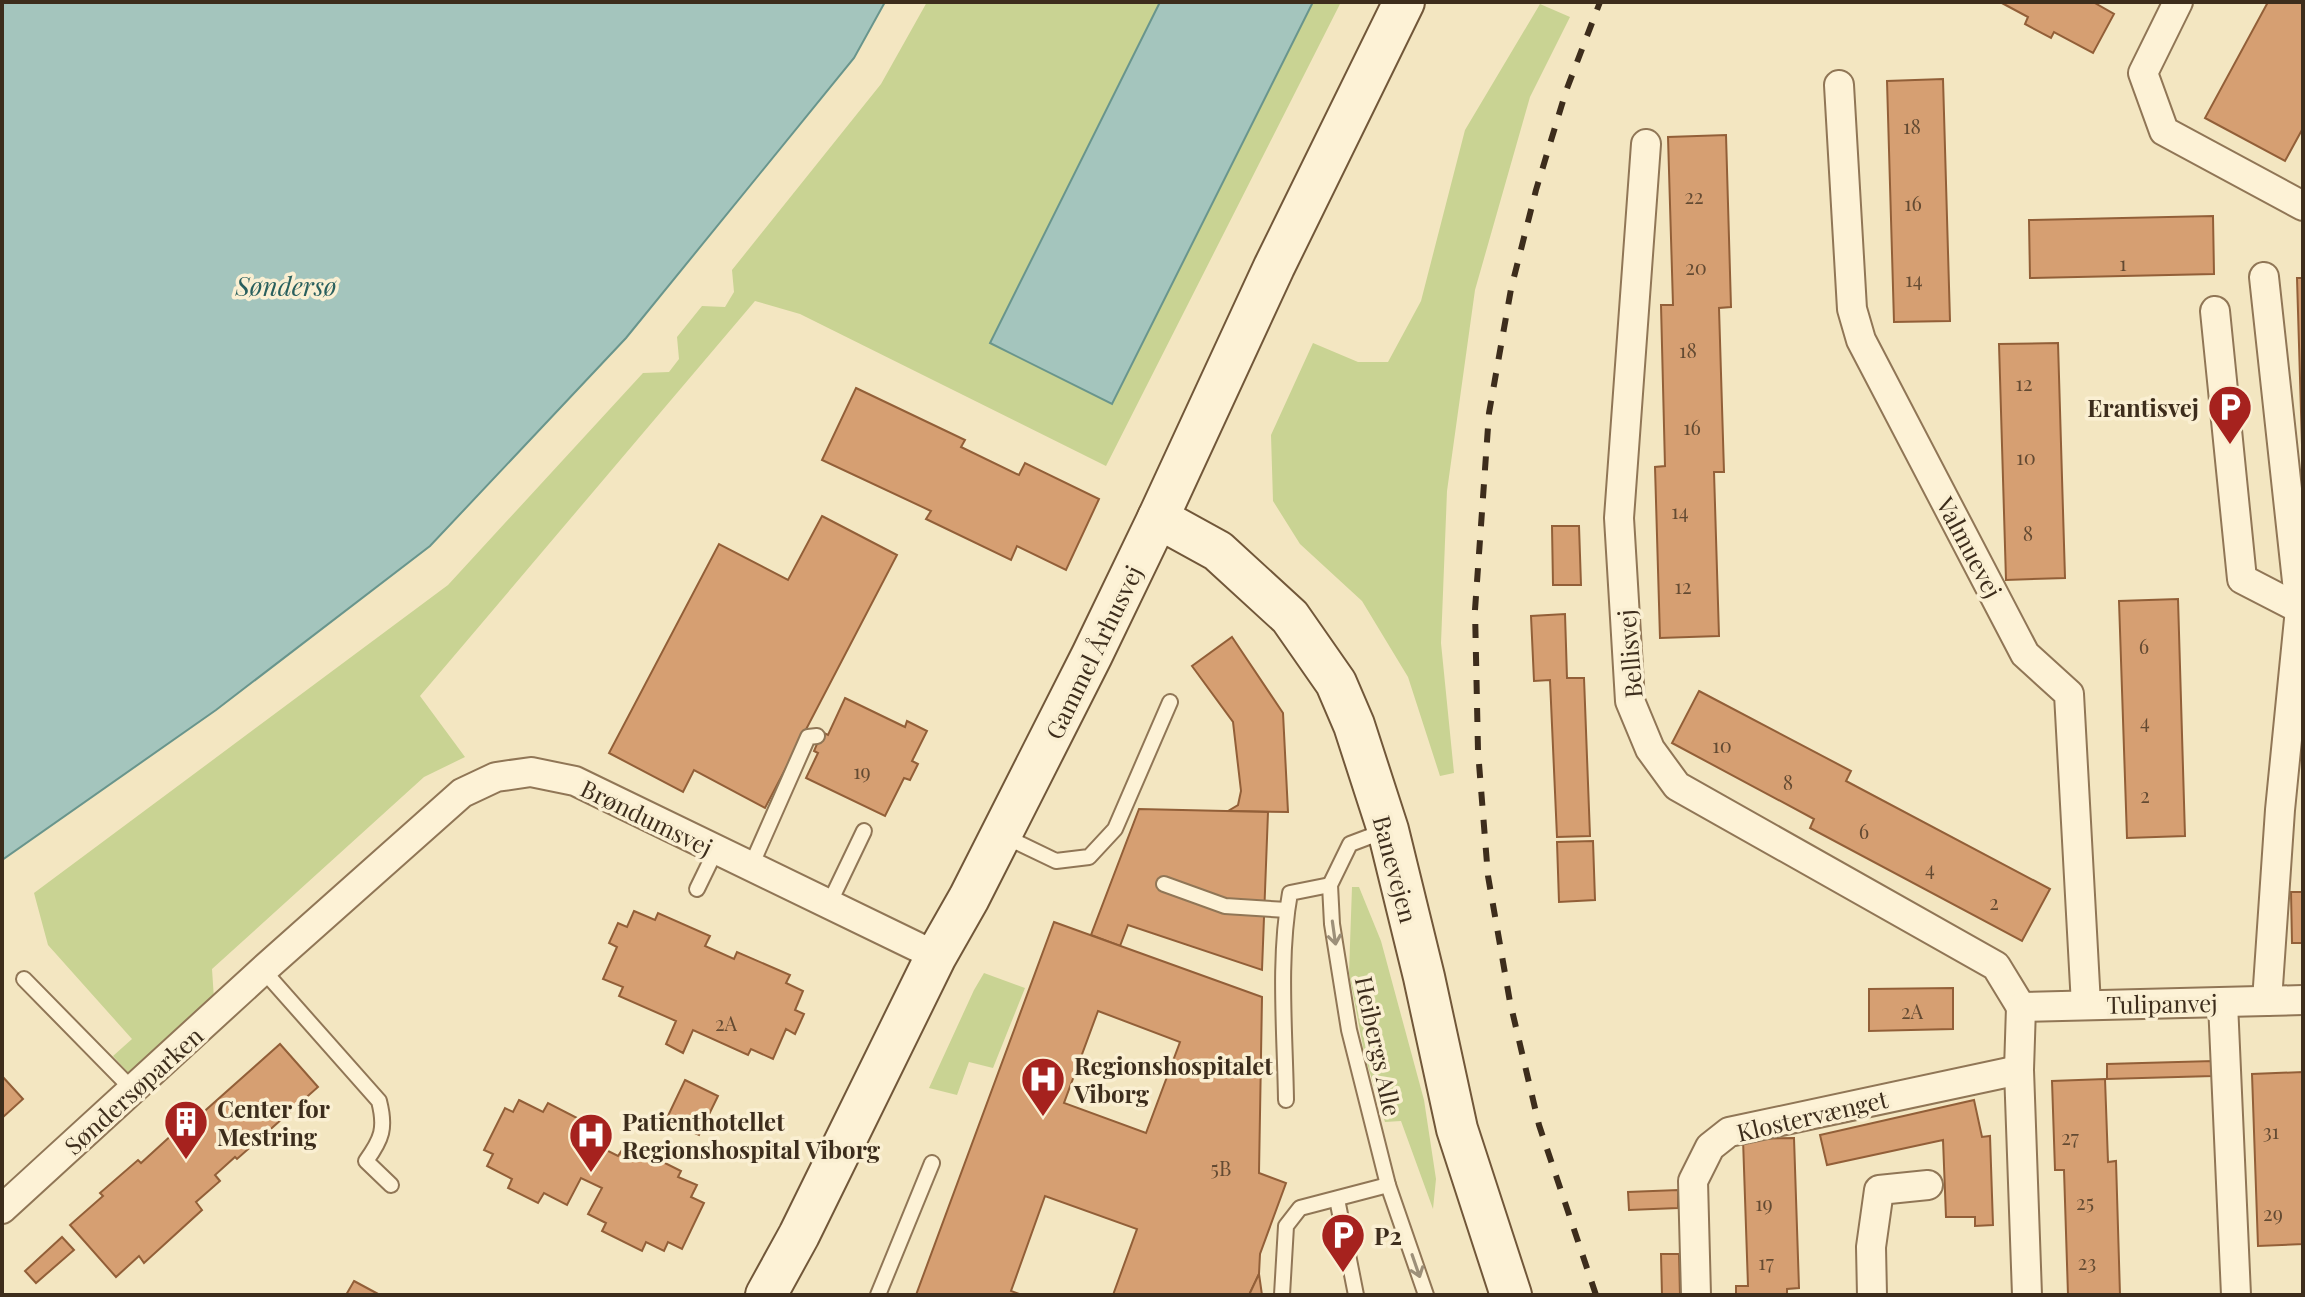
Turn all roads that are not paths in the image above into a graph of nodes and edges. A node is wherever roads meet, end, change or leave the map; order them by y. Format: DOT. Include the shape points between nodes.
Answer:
graph roads {
  1 [pos="1404,2"];
  2 [pos="2178,2"];
  3 [pos="1839,85"];
  4 [pos="1646,144"];
  5 [pos="2303,206"];
  6 [pos="2264,277"];
  7 [pos="2215,311"];
  8 [pos="1158,518"];
  9 [pos="2300,609"];
  10 [pos="2300,640"];
  11 [pos="1170,702"];
  12 [pos="817,736"];
  13 [pos="1388,830"];
  14 [pos="864,831"];
  15 [pos="1001,835"];
  16 [pos="716,850"];
  17 [pos="751,866"];
  18 [pos="1164,884"];
  19 [pos="1330,885"];
  20 [pos="697,889"];
  21 [pos="829,904"];
  22 [pos="1287,910"];
  23 [pos="936,956"];
  24 [pos="263,970"];
  25 [pos="24,979"];
  26 [pos="2303,1000"];
  27 [pos="2267,1001"];
  28 [pos="2223,1003"];
  29 [pos="2086,1005"];
  30 [pos="2021,1007"];
  31 [pos="2019,1070"];
  32 [pos="133,1090"];
  33 [pos="1286,1100"];
  34 [pos="932,1163"];
  35 [pos="391,1185"];
  36 [pos="1388,1185"];
  37 [pos="1928,1185"];
  38 [pos="1337,1199"];
  39 [pos="2,1209"];
  40 [pos="766,1295"];
  41 [pos="878,1295"];
  42 [pos="1282,1295"];
  43 [pos="1356,1295"];
  44 [pos="1426,1295"];
  45 [pos="1511,1295"];
  46 [pos="1696,1295"];
  47 [pos="1872,1295"];
  48 [pos="2027,1295"];
  49 [pos="2236,1295"];
  1 -- 8 [label="main road, Gammel Århusvej"];
  2 -- 5 [label="street" via="2143,73 2164,131"];
  3 -- 29 [label="street, Valmuevej" via="1852,309 1861,340 2025,654 2069,694"];
  4 -- 30 [label="street, Bellisvej" via="1619,518 1630,701 1650,749 1677,786 1996,966"];
  6 -- 9 [label="street"];
  7 -- 9 [label="street" via="2242,579"];
  8 -- 13 [label="main road, Banevejen" via="1218,551 1290,617 1336,683"];
  8 -- 15 [label="main road, Gammel Århusvej"];
  9 -- 10 [label="street"];
  10 -- 27 [label="street" via="2280,810"];
  11 -- 15 [label="lane" via="1115,829 1089,857 1056,861"];
  12 -- 17 [label="lane" via="808,737"];
  13 -- 19 [label="lane, Heibergs Alle" via="1350,844"];
  13 -- 45 [label="main road, Banevejen" via="1457,1129"];
  14 -- 21 [label="lane"];
  15 -- 23 [label="main road, Gammel Århusvej"];
  16 -- 17 [label="street, Brøndumsvej"];
  16 -- 20 [label="lane"];
  16 -- 24 [label="street, Brøndumsvej" via="575,781 531,772 496,777 462,793"];
  17 -- 21 [label="street, Brøndumsvej"];
  18 -- 22 [label="lane" via="1225,906"];
  19 -- 22 [label="lane" via="1290,893"];
  19 -- 36 [label="lane, Heibergs Alle, one-way" via="1349,1030"];
  21 -- 23 [label="street, Brøndumsvej"];
  22 -- 33 [label="lane"];
  23 -- 40 [label="main road, Gammel Århusvej"];
  24 -- 32 [label="street, Søndersøparken"];
  24 -- 35 [label="lane" via="379,1101 384,1119 380,1141 366,1161"];
  25 -- 32 [label="lane"];
  26 -- 27 [label="street, Tulipanvej"];
  27 -- 28 [label="street, Tulipanvej"];
  28 -- 29 [label="street, Tulipanvej"];
  28 -- 49 [label="street"];
  29 -- 30 [label="street, Tulipanvej"];
  30 -- 31 [label="street"];
  31 -- 46 [label="street, Klostervænget" via="1729,1132 1710,1147 1693,1181"];
  31 -- 48 [label="street"];
  32 -- 39 [label="street, Søndersøparken"];
  34 -- 41 [label="lane"];
  36 -- 38 [label="lane"];
  36 -- 44 [label="lane, Heibergs Alle, one-way"];
  37 -- 47 [label="street" via="1879,1190 1871,1247"];
  38 -- 42 [label="lane" via="1300,1208 1286,1226"];
  38 -- 43 [label="lane"];
}
